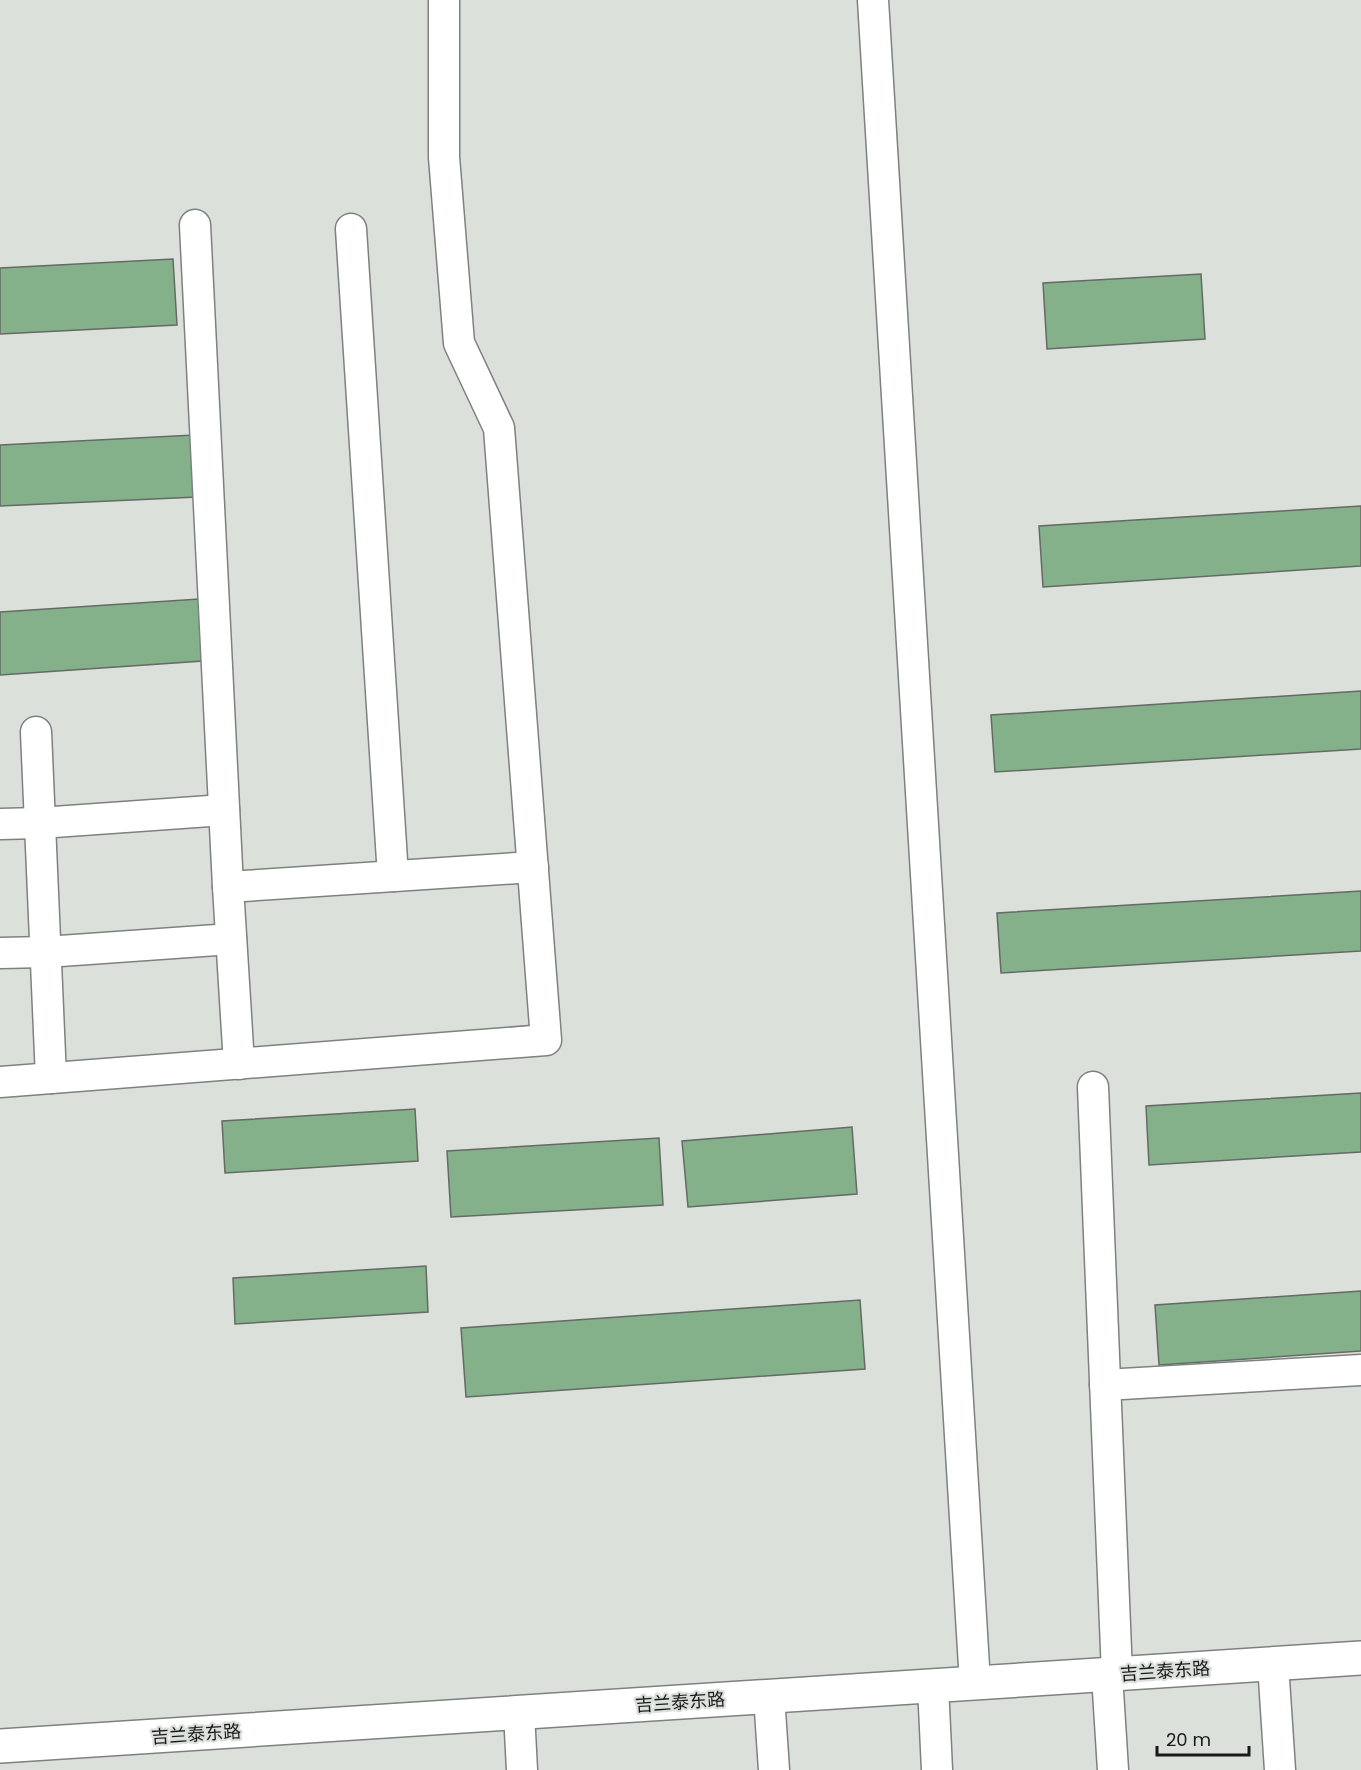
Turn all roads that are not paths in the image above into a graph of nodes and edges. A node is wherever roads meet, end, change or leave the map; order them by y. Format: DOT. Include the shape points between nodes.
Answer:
graph roads {
  1 [pos="444,0"];
  2 [pos="873,0"];
  3 [pos="195,225"];
  4 [pos="351,229"];
  5 [pos="36,732"];
  6 [pos="224,810"];
  7 [pos="40,823"];
  8 [pos="0,824"];
  9 [pos="532,867"];
  10 [pos="393,876"];
  11 [pos="228,886"];
  12 [pos="231,939"];
  13 [pos="46,952"];
  14 [pos="0,953"];
  15 [pos="239,1064"];
  16 [pos="51,1078"];
  17 [pos="0,1082"];
  18 [pos="1094,1087"];
  19 [pos="1361,1370"];
  20 [pos="1105,1385"];
  21 [pos="1361,1658"];
  22 [pos="1273,1664"];
  23 [pos="1112,1674"];
  24 [pos="975,1683"];
  25 [pos="933,1686"];
  26 [pos="770,1696"];
  27 [pos="519,1713"];
  28 [pos="0,1746"];
  29 [pos="522,1770"];
  30 [pos="774,1770"];
  31 [pos="937,1770"];
  32 [pos="1113,1770"];
  33 [pos="1280,1770"];
  1 -- 9 [label="street" via="444,157 459,343 499,428"];
  2 -- 24 [label="street"];
  3 -- 6 [label="street"];
  4 -- 10 [label="street"];
  5 -- 7 [label="street"];
  6 -- 7 [label="street"];
  6 -- 11 [label="street"];
  7 -- 8 [label="street"];
  7 -- 13 [label="street"];
  9 -- 10 [label="street"];
  9 -- 15 [label="street" via="546,1040"];
  10 -- 11 [label="street"];
  11 -- 12 [label="street"];
  12 -- 13 [label="street"];
  12 -- 15 [label="street"];
  13 -- 14 [label="street"];
  13 -- 16 [label="street"];
  15 -- 16 [label="street"];
  16 -- 17 [label="street"];
  18 -- 20 [label="street"];
  19 -- 20 [label="street"];
  20 -- 23 [label="street"];
  21 -- 22 [label="street, 吉兰泰东路"];
  22 -- 23 [label="street, 吉兰泰东路"];
  22 -- 33 [label="street"];
  23 -- 24 [label="street, 吉兰泰东路"];
  23 -- 32 [label="street"];
  24 -- 25 [label="street, 吉兰泰东路"];
  25 -- 26 [label="street, 吉兰泰东路"];
  25 -- 31 [label="street"];
  26 -- 27 [label="street, 吉兰泰东路"];
  26 -- 30 [label="street"];
  27 -- 28 [label="street, 吉兰泰东路"];
  27 -- 29 [label="street"];
}
